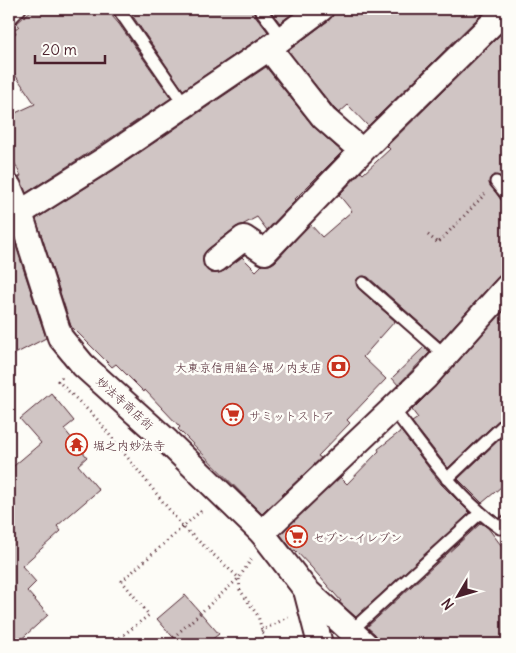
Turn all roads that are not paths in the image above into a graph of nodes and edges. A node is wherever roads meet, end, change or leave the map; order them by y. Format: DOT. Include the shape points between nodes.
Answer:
graph roads {
  1 [pos="20,9"];
  2 [pos="260,9"];
  3 [pos="321,9"];
  4 [pos="507,9"];
  5 [pos="121,13"];
  6 [pos="9,20"];
  7 [pos="275,42"];
  8 [pos="185,105"];
  9 [pos="362,151"];
  10 [pos="496,182"];
  11 [pos="9,187"];
  12 [pos="507,195"];
  13 [pos="20,213"];
  14 [pos="216,260"];
  15 [pos="363,283"];
  16 [pos="507,286"];
  17 [pos="446,356"];
  18 [pos="393,409"];
  19 [pos="507,422"];
  20 [pos="447,479"];
  21 [pos="479,514"];
  22 [pos="505,528"];
  23 [pos="259,543"];
  24 [pos="306,590"];
  25 [pos="358,638"];
  26 [pos="320,644"];
  1 -- 6 [label="lane"];
  2 -- 7 [label="lane"];
  3 -- 7 [label="street"];
  4 -- 9 [label="street"];
  5 -- 8 [label="lane"];
  7 -- 8 [label="street"];
  7 -- 9 [label="street" via="324,118"];
  8 -- 13 [label="street"];
  9 -- 14 [label="street" via="265,252 244,238"];
  10 -- 12 [label="lane"];
  11 -- 13 [label="street, 妙法寺商店街"];
  13 -- 23 [label="street, 妙法寺商店街" via="60,337 84,365 168,442"];
  15 -- 17 [label="lane"];
  16 -- 17 [label="street"];
  17 -- 18 [label="street"];
  18 -- 20 [label="lane"];
  18 -- 23 [label="street"];
  19 -- 20 [label="lane"];
  20 -- 21 [label="lane"];
  21 -- 22 [label="lane"];
  21 -- 25 [label="lane"];
  23 -- 24 [label="street, 妙法寺商店街"];
  24 -- 25 [label="street, 妙法寺商店街"];
  24 -- 26 [label="street"];
}
